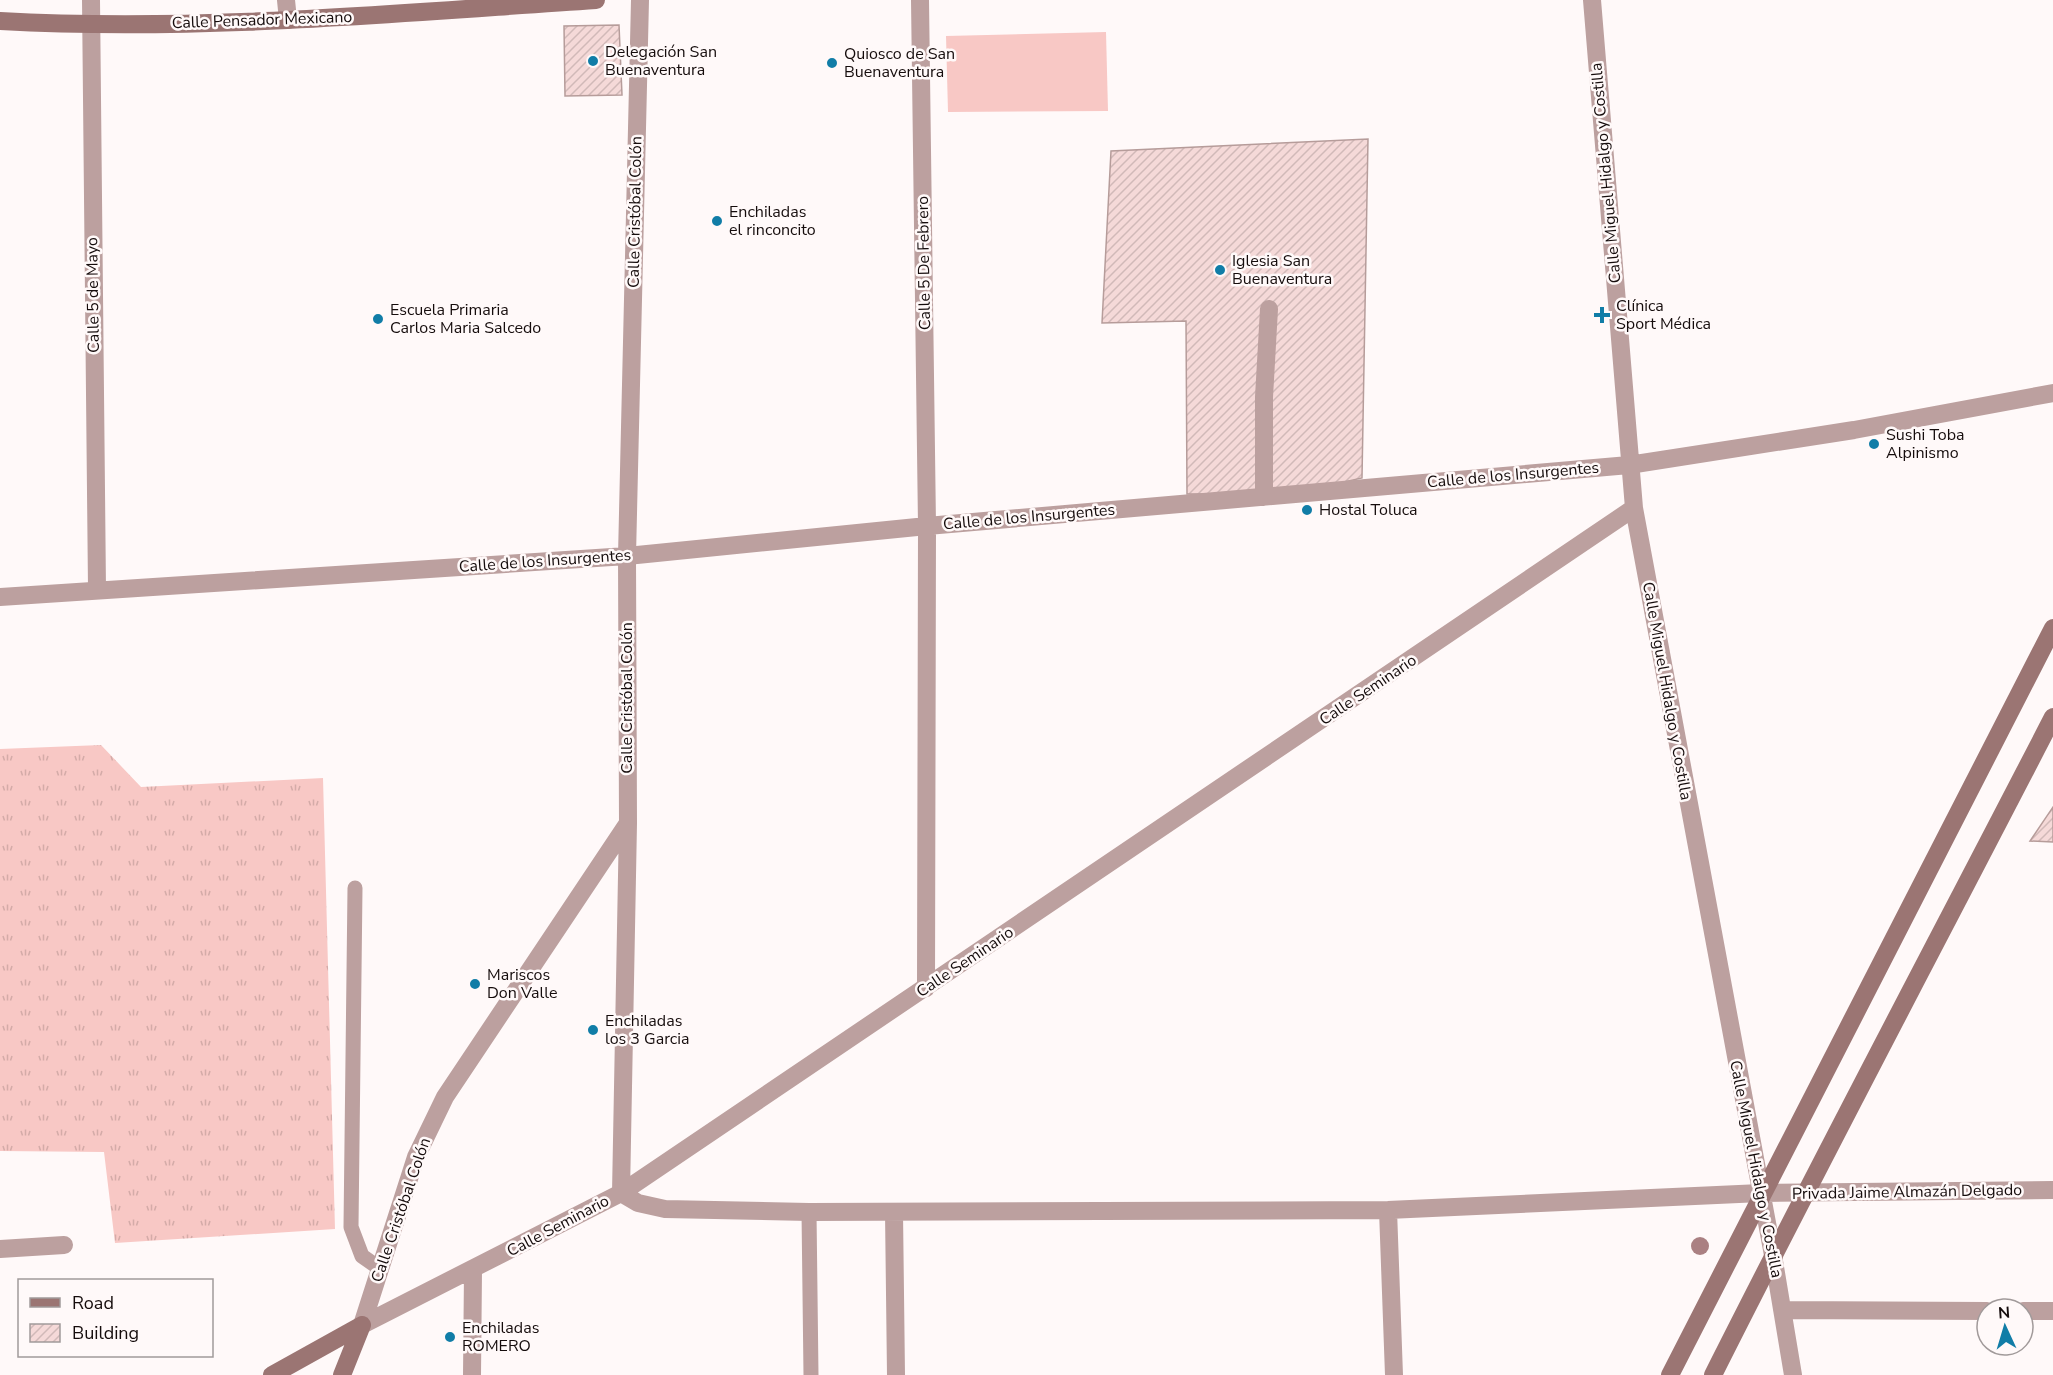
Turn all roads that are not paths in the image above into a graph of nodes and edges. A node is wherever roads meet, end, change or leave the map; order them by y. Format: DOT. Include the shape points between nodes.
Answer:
graph roads {
  1 [pos="91,0"];
  2 [pos="286,0"];
  3 [pos="596,0"];
  4 [pos="640,0"];
  5 [pos="920,0"];
  6 [pos="1592,0"];
  7 [pos="288,20"];
  8 [pos="0,21"];
  9 [pos="91,26"];
  10 [pos="1269,309"];
  11 [pos="2053,393"];
  12 [pos="1629,465"];
  13 [pos="1264,497"];
  14 [pos="1634,508"];
  15 [pos="927,526"];
  16 [pos="627,556"];
  17 [pos="97,589"];
  18 [pos="0,597"];
  19 [pos="2053,628"];
  20 [pos="2053,717"];
  21 [pos="628,823"];
  22 [pos="355,888"];
  23 [pos="926,988"];
  24 [pos="2053,1190"];
  25 [pos="621,1192"];
  26 [pos="1761,1193"];
  27 [pos="1803,1194"];
  28 [pos="1388,1210"];
  29 [pos="809,1212"];
  30 [pos="894,1212"];
  31 [pos="64,1245"];
  32 [pos="0,1249"];
  33 [pos="1773,1255"];
  34 [pos="379,1268"];
  35 [pos="473,1271"];
  36 [pos="1782,1310"];
  37 [pos="1975,1311"];
  38 [pos="2035,1311"];
  39 [pos="2053,1311"];
  40 [pos="362,1325"];
  41 [pos="272,1375"];
  42 [pos="342,1375"];
  43 [pos="472,1375"];
  44 [pos="811,1375"];
  45 [pos="896,1375"];
  46 [pos="1394,1375"];
  47 [pos="1670,1375"];
  48 [pos="1713,1375"];
  49 [pos="1793,1375"];
  1 -- 9 [label="street, Calle 5 de Mayo"];
  2 -- 7 [label="street"];
  3 -- 7 [label="main road, Calle Pensador Mexicano"];
  4 -- 16 [label="street, Calle Cristóbal Colón"];
  5 -- 15 [label="street, Calle 5 De Febrero"];
  6 -- 12 [label="street, Calle Miguel Hidalgo y Costilla"];
  7 -- 9 [label="main road, Calle Pensador Mexicano"];
  8 -- 9 [label="main road, Calle Pensador Mexicano"];
  9 -- 17 [label="street, Calle 5 de Mayo"];
  10 -- 13 [label="street"];
  11 -- 12 [label="street, Calle de los Insurgentes" via="1854,430"];
  12 -- 13 [label="street, Calle de los Insurgentes"];
  12 -- 14 [label="street, Calle Miguel Hidalgo y Costilla"];
  13 -- 15 [label="street, Calle de los Insurgentes"];
  14 -- 23 [label="street, Calle Seminario"];
  14 -- 26 [label="street, Calle Miguel Hidalgo y Costilla"];
  15 -- 16 [label="street, Calle de los Insurgentes"];
  15 -- 23 [label="street, Calle 5 De Febrero"];
  16 -- 17 [label="street, Calle de los Insurgentes"];
  16 -- 21 [label="street, Calle Cristóbal Colón"];
  17 -- 18 [label="street, Calle de los Insurgentes"];
  19 -- 26 [label="main road"];
  20 -- 27 [label="main road" via="1916,985"];
  21 -- 25 [label="street"];
  21 -- 34 [label="street, Calle Cristóbal Colón" via="445,1097 416,1156"];
  22 -- 34 [label="lane" via="351,1227 362,1256"];
  23 -- 25 [label="street, Calle Seminario"];
  24 -- 27 [label="street, Privada Jaime Almazán Delgado"];
  25 -- 29 [label="street, Privada Jaime Almazán Delgado" via="638,1203 665,1209"];
  25 -- 35 [label="street, Calle Seminario"];
  26 -- 27 [label="street, Privada Jaime Almazán Delgado"];
  26 -- 28 [label="street, Privada Jaime Almazán Delgado"];
  26 -- 33 [label="street, Calle Miguel Hidalgo y Costilla"];
  26 -- 47 [label="main road"];
  27 -- 33 [label="main road"];
  28 -- 30 [label="street, Privada Jaime Almazán Delgado"];
  28 -- 46 [label="street"];
  29 -- 30 [label="street, Privada Jaime Almazán Delgado"];
  29 -- 44 [label="lane"];
  30 -- 45 [label="street"];
  31 -- 32 [label="street"];
  33 -- 36 [label="street, Calle Miguel Hidalgo y Costilla"];
  33 -- 48 [label="main road"];
  34 -- 40 [label="street, Calle Cristóbal Colón"];
  35 -- 40 [label="street, Calle Seminario"];
  35 -- 43 [label="street"];
  36 -- 37 [label="street"];
  36 -- 49 [label="street, Calle Miguel Hidalgo y Costilla"];
  38 -- 39 [label="street"];
  40 -- 41 [label="main road, Calle Seminario"];
  40 -- 42 [label="main road"];
}
